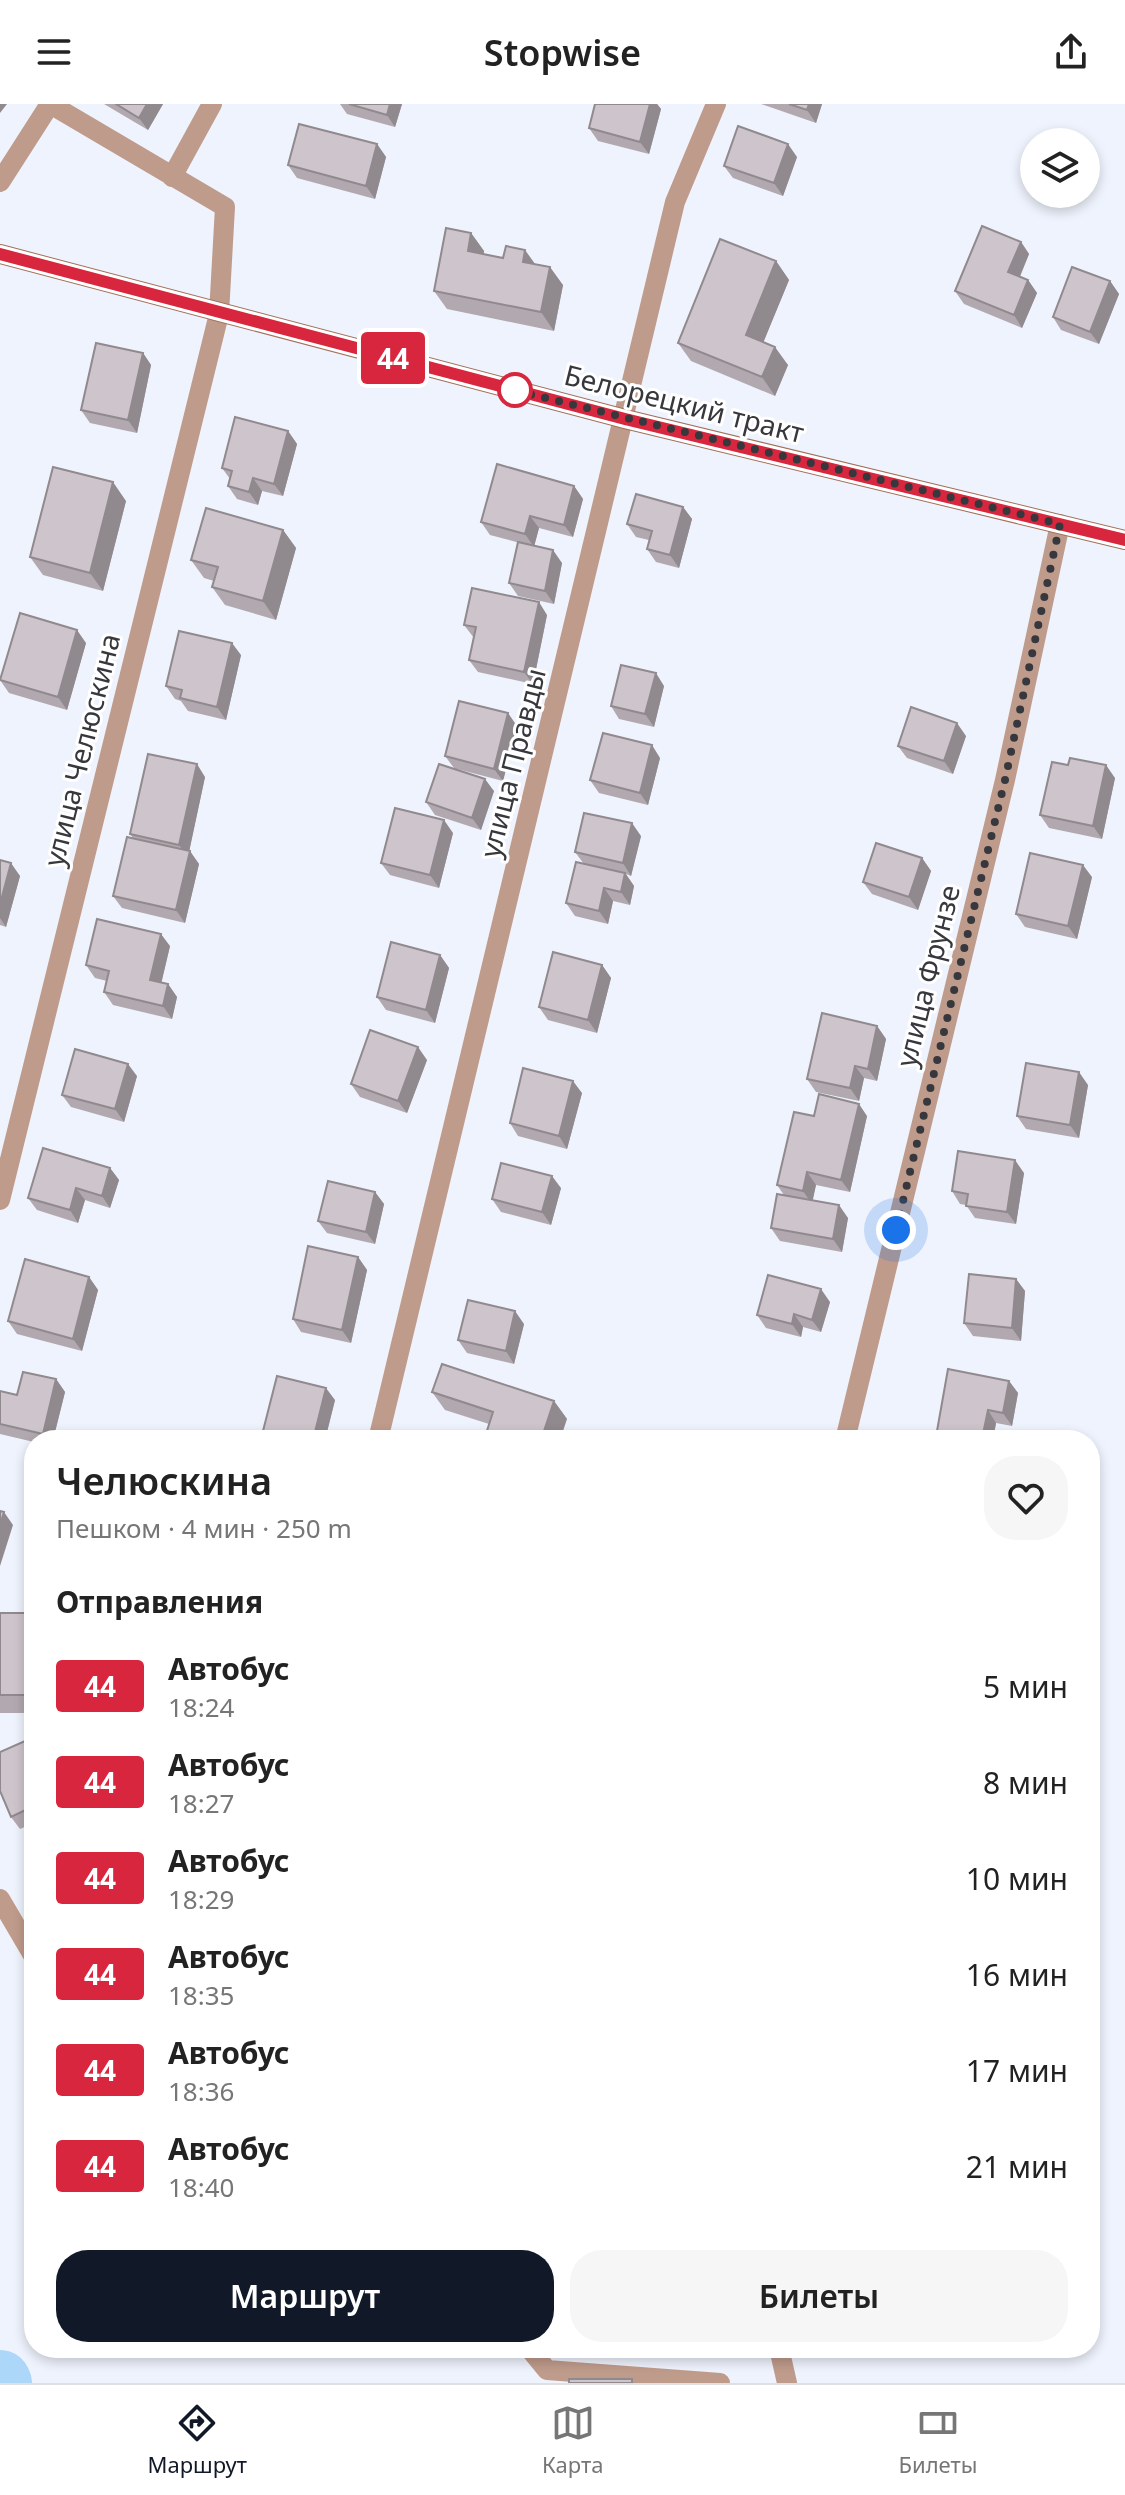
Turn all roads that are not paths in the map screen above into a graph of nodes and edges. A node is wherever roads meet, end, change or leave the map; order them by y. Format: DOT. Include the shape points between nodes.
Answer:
graph roads {
  1 [pos="212,104"];
  2 [pos="716,104"];
  3 [pos="172,177"];
  4 [pos="0,182"];
  5 [pos="0,254"];
  6 [pos="219,314"];
  7 [pos="625,419"];
  8 [pos="1060,524"];
  9 [pos="1125,540"];
  10 [pos="0,1200"];
  11 [pos="380,1430"];
  12 [pos="847,1430"];
  13 [pos="0,1899"];
  14 [pos="24,1940"];
  15 [pos="537,2358"];
  16 [pos="781,2358"];
  17 [pos="720,2383"];
  18 [pos="787,2383"];
  1 -- 3 [label="street"];
  2 -- 7 [label="street, улица Правды" via="675,202"];
  3 -- 4 [label="street" via="50,104"];
  3 -- 6 [label="street, улица Челюскина" via="225,207"];
  5 -- 6 [label="street, Белорецкий тракт"];
  6 -- 7 [label="street, Белорецкий тракт"];
  6 -- 10 [label="street, улица Челюскина"];
  7 -- 8 [label="street, Белорецкий тракт"];
  7 -- 11 [label="street, улица Правды"];
  8 -- 9 [label="street, Белорецкий тракт"];
  8 -- 12 [label="street, улица Фрунзе" via="1005,780"];
  13 -- 14 [label="street"];
  15 -- 17 [label="street" via="547,2370"];
  16 -- 18 [label="street"];
}
